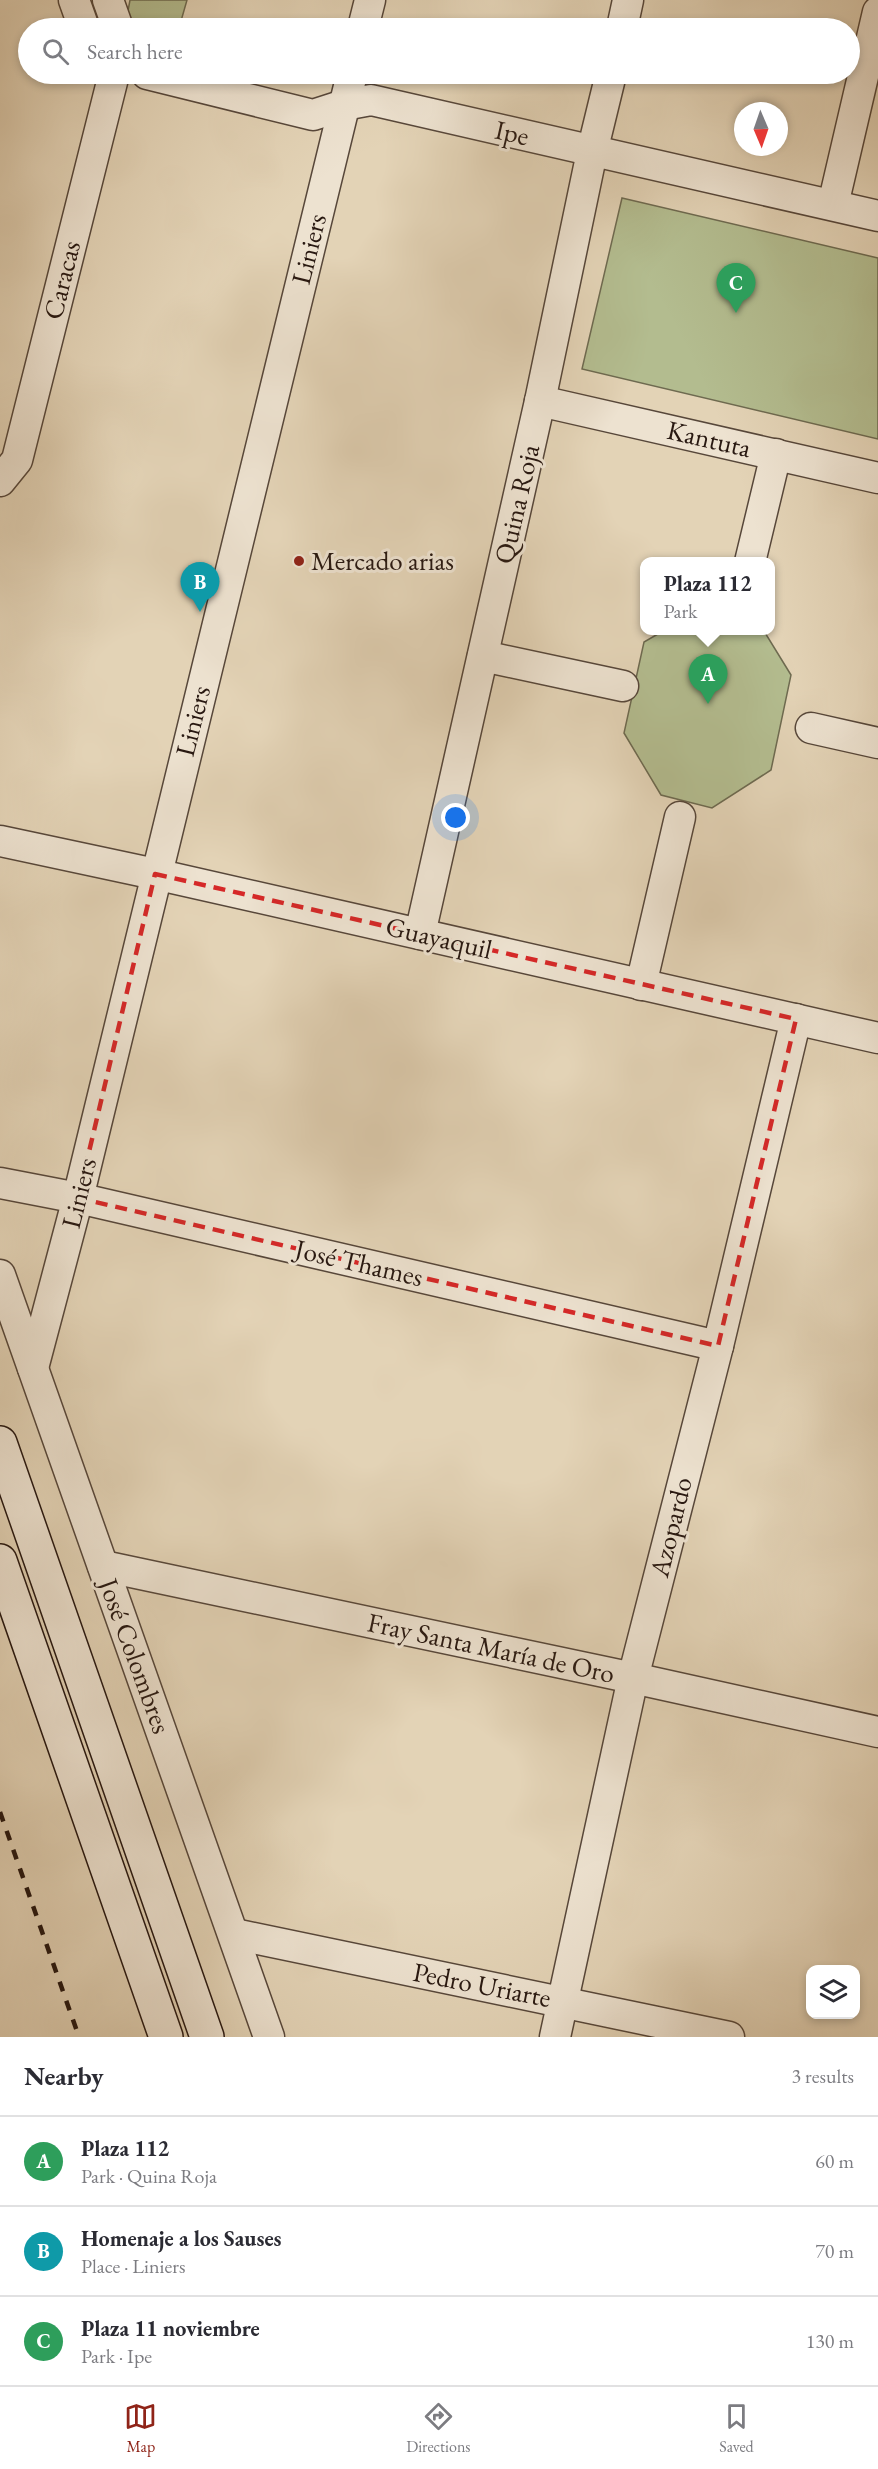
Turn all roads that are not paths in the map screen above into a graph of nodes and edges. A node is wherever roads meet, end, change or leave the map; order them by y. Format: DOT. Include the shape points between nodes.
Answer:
graph roads {
  1 [pos="74,0"];
  2 [pos="108,0"];
  3 [pos="370,0"];
  4 [pos="628,0"];
  5 [pos="878,12"];
  6 [pos="80,18"];
  7 [pos="114,18"];
  8 [pos="366,18"];
  9 [pos="624,18"];
  10 [pos="111,84"];
  11 [pos="187,84"];
  12 [pos="349,84"];
  13 [pos="609,84"];
  14 [pos="344,105"];
  15 [pos="592,152"];
  16 [pos="833,205"];
  17 [pos="878,216"];
  18 [pos="540,401"];
  19 [pos="776,454"];
  20 [pos="878,478"];
  21 [pos="0,481"];
  22 [pos="751,557"];
  23 [pos="483,656"];
  24 [pos="623,686"];
  25 [pos="811,728"];
  26 [pos="878,743"];
  27 [pos="680,817"];
  28 [pos="0,842"];
  29 [pos="155,874"];
  30 [pos="420,934"];
  31 [pos="641,985"];
  32 [pos="796,1019"];
  33 [pos="878,1038"];
  34 [pos="0,1183"];
  35 [pos="78,1198"];
  36 [pos="0,1275"];
  37 [pos="718,1346"];
  38 [pos="33,1368"];
  39 [pos="0,1443"];
  40 [pos="10,1502"];
  41 [pos="0,1561"];
  42 [pos="103,1566"];
  43 [pos="633,1678"];
  44 [pos="878,1732"];
  45 [pos="234,1934"];
  46 [pos="563,2001"];
  47 [pos="166,2037"];
  48 [pos="207,2037"];
  49 [pos="269,2037"];
  50 [pos="555,2037"];
  51 [pos="729,2037"];
  1 -- 6 [label="street"];
  2 -- 7 [label="street"];
  3 -- 8 [label="street"];
  4 -- 9 [label="street"];
  5 -- 16 [label="street"];
  10 -- 21 [label="street, Caracas" via="17,460"];
  11 -- 14 [label="street, Ipe" via="313,115"];
  12 -- 14 [label="street, Liniers"];
  13 -- 15 [label="street, Quina Roja"];
  14 -- 15 [label="street, Ipe" via="371,100"];
  14 -- 29 [label="street, Liniers"];
  15 -- 16 [label="street, Ipe"];
  15 -- 18 [label="street, Quina Roja"];
  16 -- 17 [label="street, Ipe"];
  18 -- 19 [label="street, Kantuta"];
  18 -- 23 [label="street, Quina Roja"];
  19 -- 20 [label="street, Kantuta"];
  19 -- 22 [label="street"];
  23 -- 24 [label="street"];
  23 -- 30 [label="street, Quina Roja"];
  25 -- 26 [label="street"];
  27 -- 31 [label="street"];
  28 -- 29 [label="street, Guayaquil"];
  29 -- 30 [label="street, Guayaquil"];
  29 -- 35 [label="street, Liniers"];
  30 -- 31 [label="street, Guayaquil"];
  31 -- 32 [label="street, Guayaquil"];
  32 -- 33 [label="street, Guayaquil"];
  32 -- 37 [label="street, Azopardo"];
  34 -- 35 [label="street, José Thames"];
  35 -- 37 [label="street, José Thames"];
  35 -- 38 [label="street, Liniers"];
  36 -- 38 [label="street, José Colombres"];
  37 -- 43 [label="street, Azopardo"];
  38 -- 42 [label="street, José Colombres"];
  39 -- 40 [label="main road, José Colombres"];
  40 -- 48 [label="main road, José Colombres"];
  41 -- 47 [label="main road"];
  42 -- 43 [label="street, Fray Santa María de Oro"];
  42 -- 45 [label="street, José Colombres"];
  43 -- 44 [label="street, Fray Santa María de Oro"];
  43 -- 46 [label="street, Azopardo"];
  45 -- 46 [label="street, Pedro Uriarte"];
  45 -- 49 [label="street, José Colombres"];
  46 -- 50 [label="street, Azopardo"];
  46 -- 51 [label="street, Pedro Uriarte"];
}
